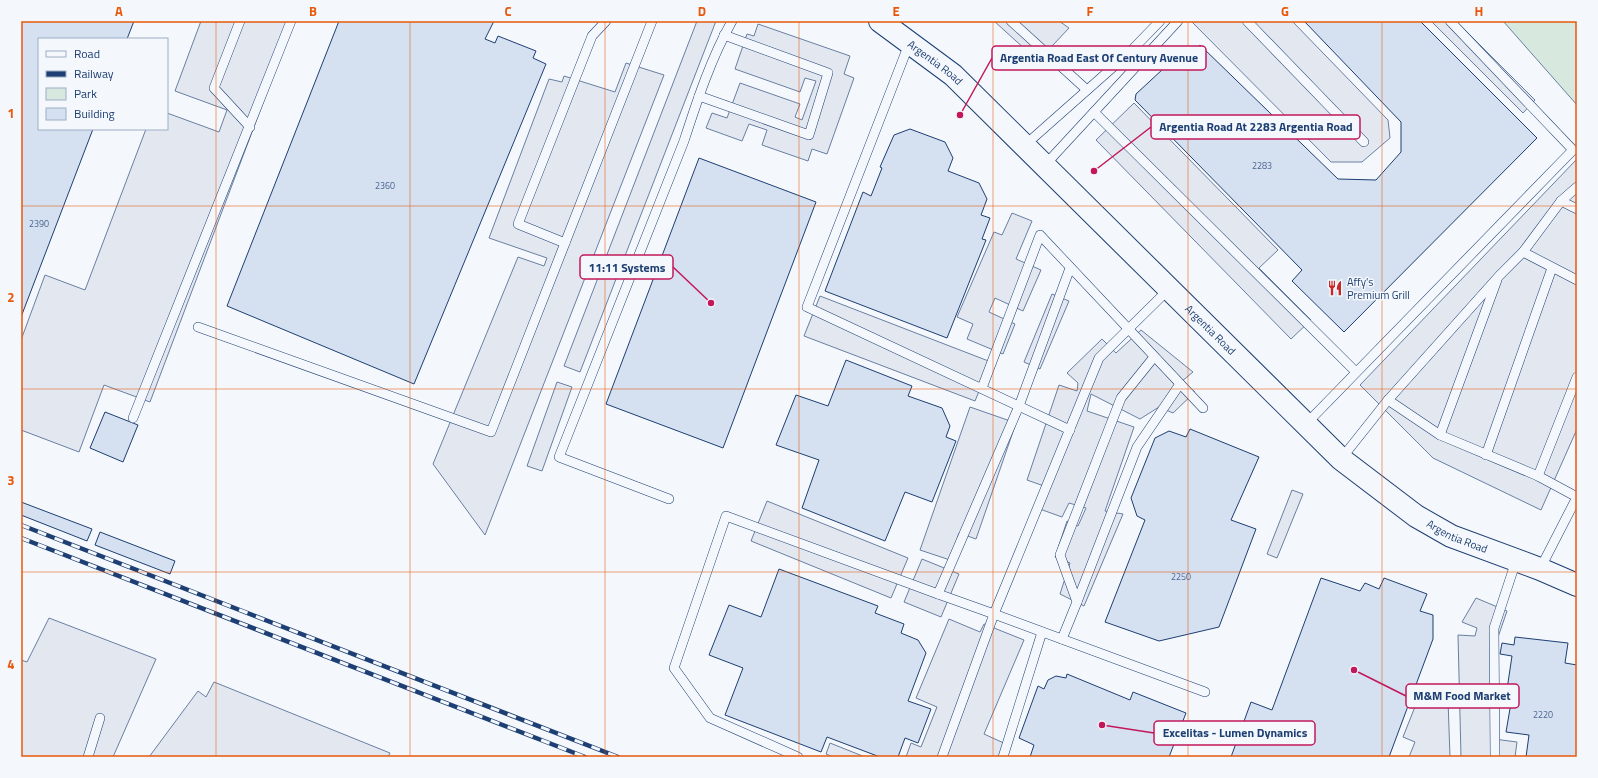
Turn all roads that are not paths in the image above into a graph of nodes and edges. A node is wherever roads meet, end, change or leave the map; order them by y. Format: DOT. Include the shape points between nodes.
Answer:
graph roads {
  1 [pos="240,21"];
  2 [pos="291,21"];
  3 [pos="606,21"];
  4 [pos="652,21"];
  5 [pos="732,21"];
  6 [pos="880,21"];
  7 [pos="1011,21"];
  8 [pos="1160,21"];
  9 [pos="1178,21"];
  10 [pos="1247,21"];
  11 [pos="1450,21"];
  12 [pos="724,35"];
  13 [pos="909,44"];
  14 [pos="1087,90"];
  15 [pos="699,96"];
  16 [pos="1094,112"];
  17 [pos="250,127"];
  18 [pos="1364,142"];
  19 [pos="1024,146"];
  20 [pos="1045,165"];
  21 [pos="1577,186"];
  22 [pos="1561,201"];
  23 [pos="1577,209"];
  24 [pos="566,243"];
  25 [pos="1523,252"];
  26 [pos="1070,268"];
  27 [pos="1552,268"];
  28 [pos="1499,276"];
  29 [pos="1577,280"];
  30 [pos="1169,289"];
  31 [pos="198,327"];
  32 [pos="1128,330"];
  33 [pos="1154,357"];
  34 [pos="1356,372"];
  35 [pos="1577,377"];
  36 [pos="1180,384"];
  37 [pos="982,388"];
  38 [pos="1388,400"];
  39 [pos="1019,406"];
  40 [pos="1203,408"];
  41 [pos="133,418"];
  42 [pos="1305,425"];
  43 [pos="1070,430"];
  44 [pos="1440,435"];
  45 [pos="1486,455"];
  46 [pos="1341,459"];
  47 [pos="1538,476"];
  48 [pos="1577,497"];
  49 [pos="669,499"];
  50 [pos="1516,561"];
  51 [pos="1540,569"];
  52 [pos="1577,584"];
  53 [pos="938,594"];
  54 [pos="1077,602"];
  55 [pos="994,614"];
  56 [pos="1042,632"];
  57 [pos="1062,639"];
  58 [pos="1205,692"];
  59 [pos="100,718"];
  60 [pos="88,757"];
  61 [pos="798,757"];
  62 [pos="942,757"];
  63 [pos="1003,757"];
  64 [pos="1495,757"];
  1 -- 17 [label="lane" via="214,88"];
  2 -- 17 [label="lane"];
  3 -- 24 [label="lane" via="592,36 518,224"];
  4 -- 24 [label="lane"];
  5 -- 12 [label="lane"];
  6 -- 13 [label="street, Argentia Road"];
  7 -- 14 [label="lane"];
  8 -- 14 [label="lane"];
  9 -- 16 [label="lane"];
  10 -- 18 [label="lane"];
  11 -- 34 [label="lane" via="1573,150"];
  12 -- 15 [label="lane"];
  12 -- 15 [label="lane" via="828,73 809,135"];
  13 -- 19 [label="street, Argentia Road" via="953,75"];
  13 -- 37 [label="lane" via="807,307"];
  14 -- 19 [label="lane"];
  15 -- 49 [label="lane" via="684,141 559,457"];
  16 -- 20 [label="lane"];
  16 -- 34 [label="lane"];
  17 -- 41 [label="lane"];
  19 -- 20 [label="street, Argentia Road"];
  20 -- 30 [label="street, Argentia Road"];
  21 -- 22 [label="lane"];
  22 -- 23 [label="lane"];
  22 -- 25 [label="lane"];
  24 -- 31 [label="lane" via="492,432"];
  25 -- 27 [label="lane"];
  25 -- 28 [label="lane"];
  26 -- 32 [label="lane"];
  26 -- 37 [label="lane" via="1040,235"];
  26 -- 39 [label="lane"];
  27 -- 29 [label="lane"];
  27 -- 45 [label="lane"];
  28 -- 38 [label="lane"];
  28 -- 44 [label="lane"];
  30 -- 32 [label="lane"];
  30 -- 42 [label="street, Argentia Road"];
  32 -- 33 [label="lane"];
  32 -- 43 [label="lane" via="1100,358"];
  33 -- 36 [label="lane"];
  33 -- 54 [label="lane" via="1121,398 1060,555"];
  34 -- 42 [label="lane"];
  35 -- 47 [label="lane"];
  36 -- 40 [label="lane"];
  36 -- 54 [label="lane" via="1137,447"];
  37 -- 39 [label="lane"];
  38 -- 44 [label="lane"];
  38 -- 46 [label="lane"];
  39 -- 43 [label="lane"];
  39 -- 53 [label="lane"];
  42 -- 46 [label="street, Argentia Road"];
  43 -- 55 [label="lane"];
  44 -- 45 [label="lane"];
  45 -- 47 [label="lane"];
  46 -- 50 [label="street, Argentia Road" via="1416,516 1445,533"];
  47 -- 48 [label="lane"];
  48 -- 51 [label="lane"];
  50 -- 51 [label="street, Argentia Road"];
  50 -- 64 [label="lane" via="1494,628"];
  51 -- 52 [label="street, Argentia Road"];
  53 -- 55 [label="lane"];
  53 -- 61 [label="lane" via="726,516 674,668 710,718"];
  54 -- 57 [label="lane"];
  55 -- 56 [label="lane"];
  55 -- 62 [label="lane"];
  56 -- 57 [label="lane"];
  56 -- 63 [label="lane"];
  57 -- 58 [label="lane"];
  59 -- 60 [label="lane"];
}
